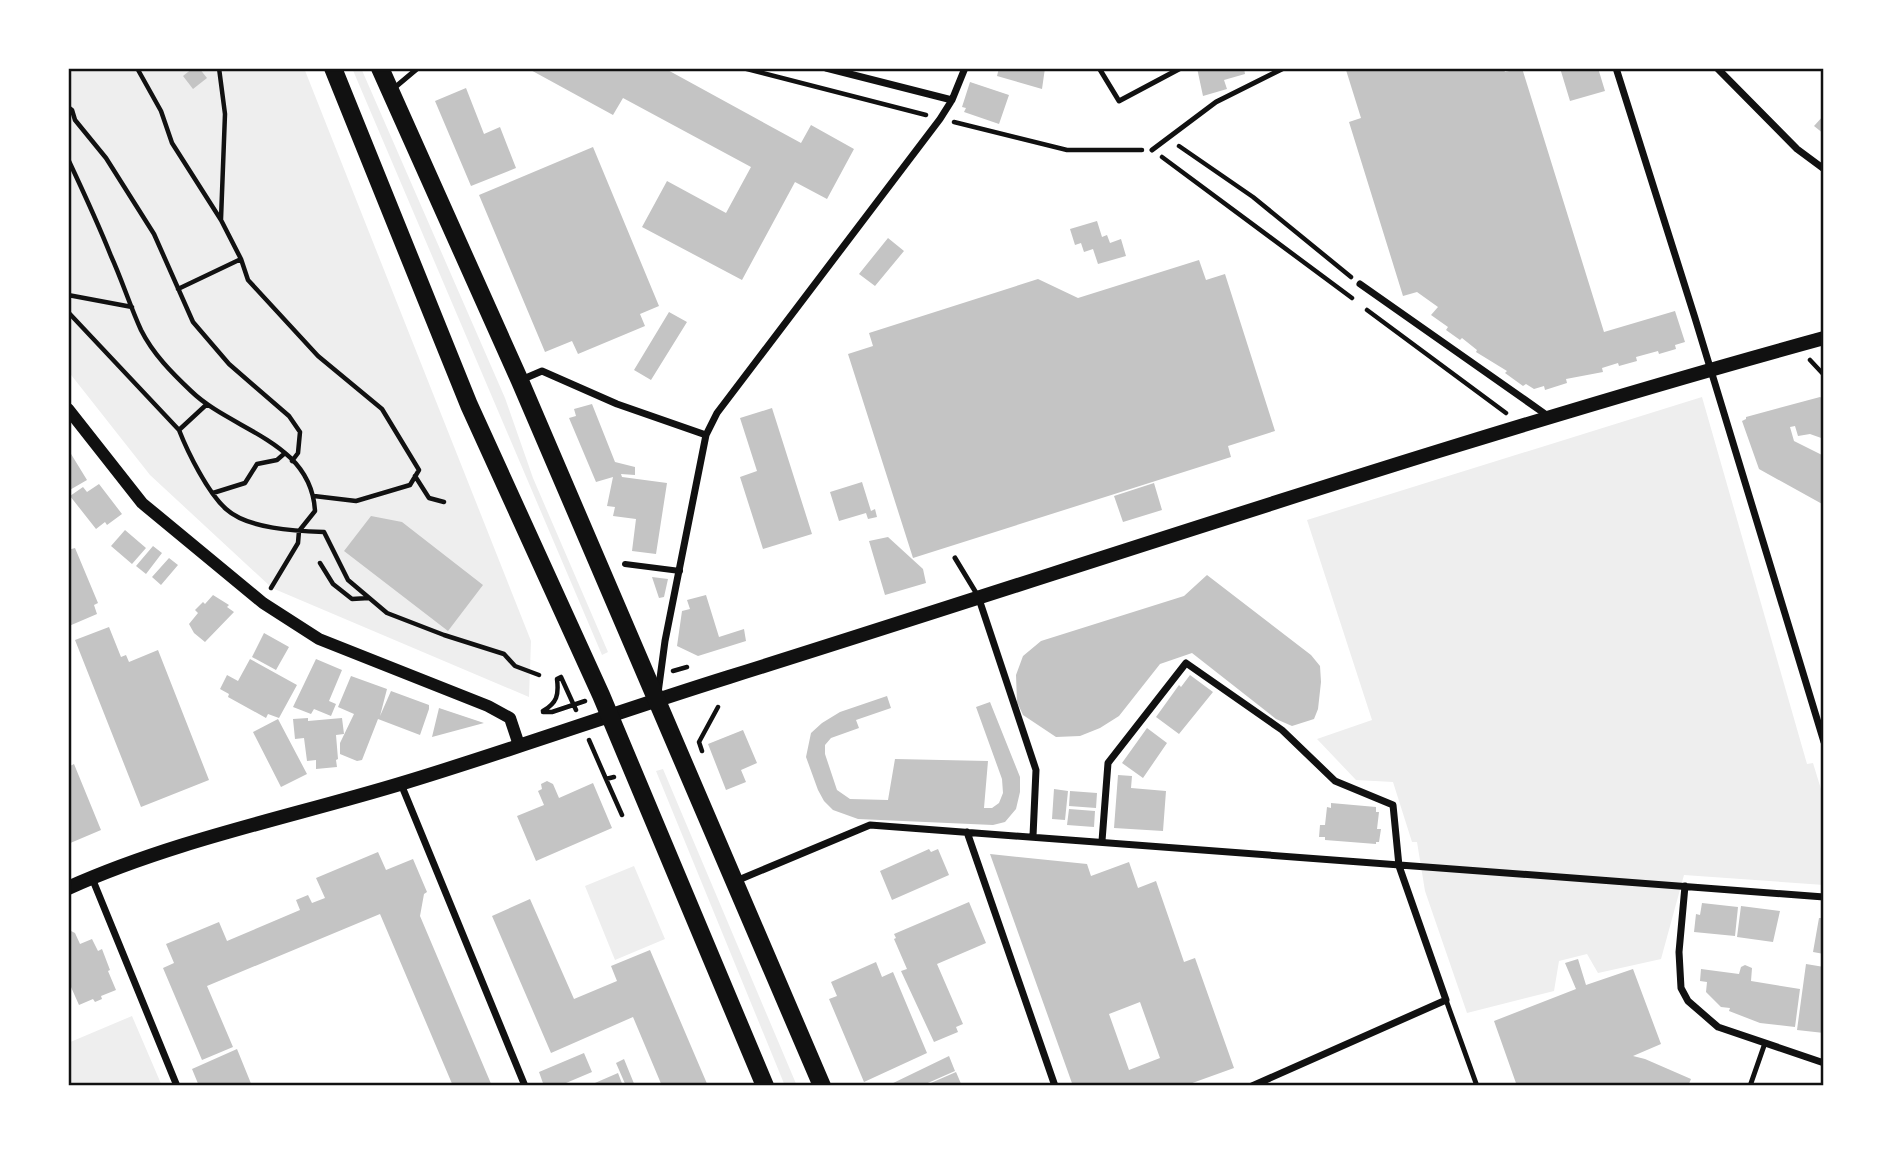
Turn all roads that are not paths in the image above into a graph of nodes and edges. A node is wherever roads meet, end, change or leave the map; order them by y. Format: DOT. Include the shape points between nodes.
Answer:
graph roads {
  1 [pos="332,68"];
  2 [pos="380,68"];
  3 [pos="418,68"];
  4 [pos="826,68"];
  5 [pos="965,68"];
  6 [pos="1099,68"];
  7 [pos="1181,68"];
  8 [pos="1284,68"];
  9 [pos="1616,68"];
  10 [pos="1717,68"];
  11 [pos="391,91"];
  12 [pos="952,100"];
  13 [pos="1152,150"];
  14 [pos="1824,169"];
  15 [pos="1360,284"];
  16 [pos="1824,338"];
  17 [pos="1710,369"];
  18 [pos="520,381"];
  19 [pos="68,409"];
  20 [pos="1548,416"];
  21 [pos="706,435"];
  22 [pos="955,558"];
  23 [pos="625,564"];
  24 [pos="680,571"];
  25 [pos="979,599"];
  26 [pos="657,699"];
  27 [pos="610,715"];
  28 [pos="1824,742"];
  29 [pos="519,745"];
  30 [pos="401,783"];
  31 [pos="967,832"];
  32 [pos="1033,836"];
  33 [pos="1102,841"];
  34 [pos="1399,866"];
  35 [pos="92,878"];
  36 [pos="735,881"];
  37 [pos="1685,886"];
  38 [pos="68,888"];
  39 [pos="1824,897"];
  40 [pos="1446,1000"];
  41 [pos="1765,1043"];
  42 [pos="1824,1063"];
  43 [pos="177,1086"];
  44 [pos="525,1086"];
  45 [pos="765,1086"];
  46 [pos="822,1086"];
  47 [pos="1055,1086"];
  48 [pos="1252,1086"];
  49 [pos="1478,1086"];
  50 [pos="1750,1086"];
  1 -- 27 [label="main road" via="470,405"];
  2 -- 11 [label="main road"];
  3 -- 11 [label="lane"];
  4 -- 12 [label="street"];
  5 -- 12 [label="street"];
  6 -- 7 [label="lane" via="1119,101"];
  8 -- 13 [label="lane" via="1216,102"];
  9 -- 17 [label="street"];
  10 -- 14 [label="street" via="1797,149"];
  11 -- 18 [label="main road"];
  12 -- 21 [label="street" via="717,414"];
  15 -- 20 [label="street"];
  16 -- 17 [label="main road"];
  17 -- 20 [label="main road"];
  17 -- 28 [label="street"];
  18 -- 21 [label="street" via="542,371"];
  18 -- 26 [label="main road"];
  19 -- 29 [label="street" via="142,503 263,603 319,639 510,718"];
  20 -- 25 [label="main road" via="1507,424"];
  21 -- 24 [label="street"];
  22 -- 25 [label="lane"];
  23 -- 24 [label="street"];
  24 -- 26 [label="street"];
  25 -- 26 [label="main road"];
  25 -- 32 [label="street" via="1036,770"];
  26 -- 27 [label="main road"];
  26 -- 36 [label="main road"];
  27 -- 29 [label="main road"];
  27 -- 45 [label="main road"];
  29 -- 30 [label="main road"];
  30 -- 35 [label="main road" via="195,842"];
  30 -- 44 [label="street"];
  31 -- 32 [label="street"];
  31 -- 36 [label="street" via="870,825"];
  31 -- 47 [label="street"];
  32 -- 33 [label="street"];
  33 -- 34 [label="street"];
  33 -- 34 [label="street" via="1108,763 1186,663 1282,730 1335,781 1393,804"];
  34 -- 37 [label="street"];
  34 -- 40 [label="street"];
  35 -- 38 [label="main road"];
  35 -- 43 [label="street"];
  36 -- 46 [label="main road"];
  37 -- 39 [label="street"];
  37 -- 41 [label="street" via="1681,988 1688,1001 1718,1027"];
  40 -- 48 [label="street"];
  40 -- 49 [label="lane"];
  41 -- 42 [label="street"];
  41 -- 50 [label="lane"];
}
